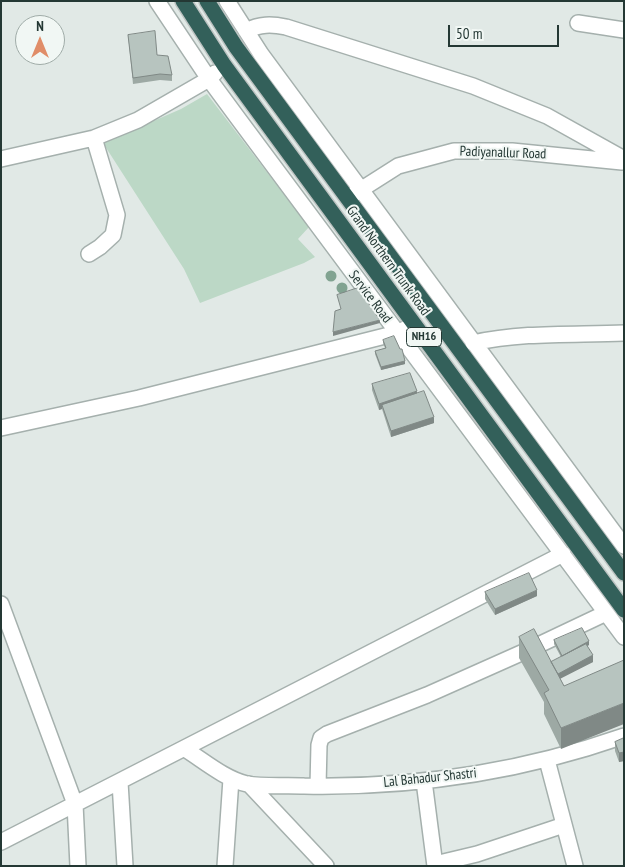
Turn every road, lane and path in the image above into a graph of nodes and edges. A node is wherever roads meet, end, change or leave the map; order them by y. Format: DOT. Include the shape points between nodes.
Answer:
graph roads {
  1 [pos="157,1"];
  2 [pos="183,1"];
  3 [pos="207,1"];
  4 [pos="227,1"];
  5 [pos="578,23"];
  6 [pos="624,30"];
  7 [pos="246,31"];
  8 [pos="224,65"];
  9 [pos="209,79"];
  10 [pos="94,138"];
  11 [pos="1,159"];
  12 [pos="624,161"];
  13 [pos="361,190"];
  14 [pos="347,198"];
  15 [pos="89,254"];
  16 [pos="414,324"];
  17 [pos="397,333"];
  18 [pos="624,333"];
  19 [pos="473,343"];
  20 [pos="1,428"];
  21 [pos="624,546"];
  22 [pos="563,554"];
  23 [pos="624,573"];
  24 [pos="1,604"];
  25 [pos="624,610"];
  26 [pos="606,613"];
  27 [pos="624,637"];
  28 [pos="624,736"];
  29 [pos="185,749"];
  30 [pos="547,760"];
  31 [pos="231,779"];
  32 [pos="424,781"];
  33 [pos="120,782"];
  34 [pos="249,784"];
  35 [pos="318,786"];
  36 [pos="75,804"];
  37 [pos="564,825"];
  38 [pos="1,842"];
  39 [pos="309,849"];
  40 [pos="435,865"];
  41 [pos="78,866"];
  42 [pos="126,866"];
  43 [pos="225,866"];
  44 [pos="307,866"];
  45 [pos="326,866"];
  46 [pos="575,866"];
  1 -- 9 [label="street, Service Road"];
  2 -- 8 [label="highway, Grand Northern Trunk Road / NH16"];
  3 -- 14 [label="highway, Grand Northern Trunk Road / NH16"];
  4 -- 7 [label="street"];
  5 -- 6 [label="street"];
  7 -- 12 [label="street" via="270,24 286,27 473,86 547,116"];
  7 -- 13 [label="street"];
  8 -- 9 [label="street"];
  8 -- 16 [label="highway, Grand Northern Trunk Road / NH16"];
  9 -- 10 [label="street" via="138,120"];
  9 -- 17 [label="street, Service Road"];
  10 -- 11 [label="street"];
  10 -- 15 [label="street" via="117,215 113,235"];
  12 -- 13 [label="street, Padiyanallur Road" via="512,151 454,151 398,166"];
  13 -- 14 [label="street, Padiyanallur Road"];
  13 -- 19 [label="street"];
  14 -- 23 [label="highway, Grand Northern Trunk Road / NH16"];
  16 -- 17 [label="street"];
  16 -- 25 [label="highway, Grand Northern Trunk Road / NH16"];
  17 -- 20 [label="street" via="138,398"];
  17 -- 22 [label="street, Service Road"];
  18 -- 19 [label="street" via="528,335"];
  19 -- 21 [label="street"];
  22 -- 26 [label="street, Service Road"];
  22 -- 29 [label="street"];
  24 -- 36 [label="street"];
  26 -- 27 [label="street, Service Road"];
  26 -- 35 [label="street" via="427,695 327,734 319,745"];
  28 -- 30 [label="street, Lal Bahadur Shastri"];
  29 -- 31 [label="street, Lal Bahadur Shastri"];
  29 -- 33 [label="street"];
  30 -- 32 [label="street, Lal Bahadur Shastri"];
  30 -- 37 [label="street"];
  31 -- 34 [label="street, Lal Bahadur Shastri"];
  31 -- 43 [label="street"];
  32 -- 35 [label="street, Lal Bahadur Shastri"];
  32 -- 40 [label="street"];
  33 -- 36 [label="street"];
  33 -- 42 [label="street"];
  34 -- 35 [label="street, Lal Bahadur Shastri"];
  34 -- 39 [label="street"];
  36 -- 38 [label="street"];
  36 -- 41 [label="street"];
  37 -- 40 [label="street"];
  37 -- 46 [label="street"];
  39 -- 44 [label="street"];
  39 -- 45 [label="street"];
}
